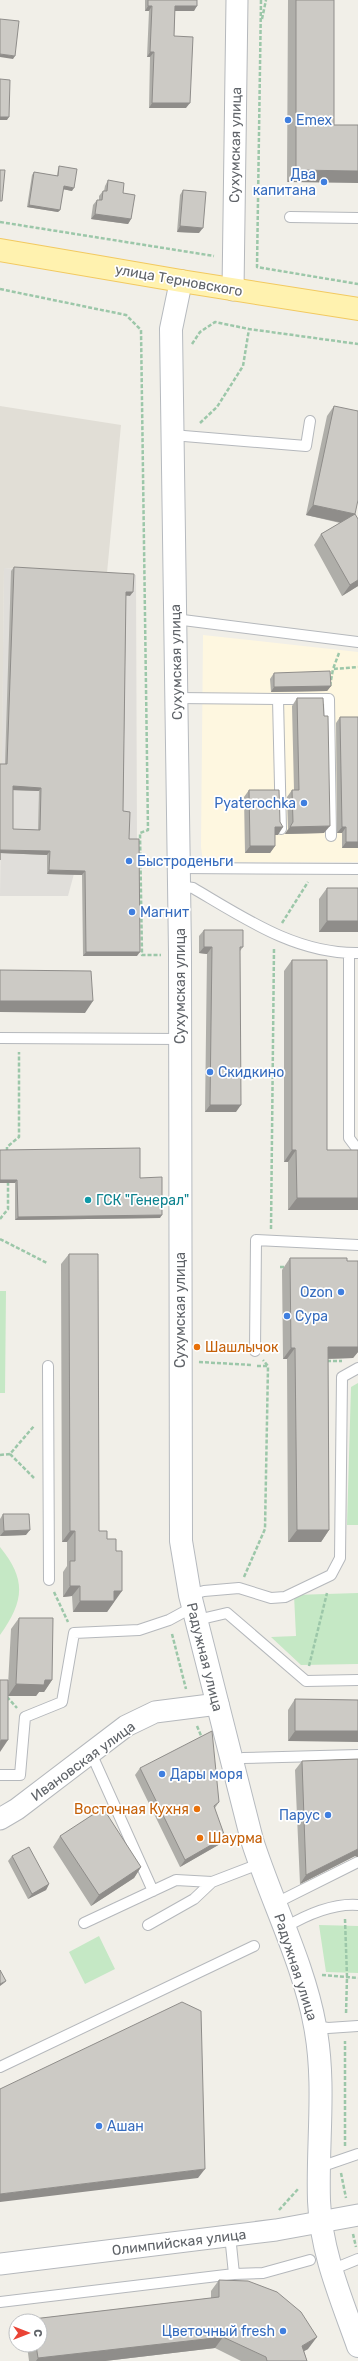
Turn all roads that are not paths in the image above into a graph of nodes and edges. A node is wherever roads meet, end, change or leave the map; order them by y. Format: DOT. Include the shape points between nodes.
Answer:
graph roads {
  1 [pos="238,0"];
  2 [pos="290,217"];
  3 [pos="358,218"];
  4 [pos="0,250"];
  5 [pos="181,281"];
  6 [pos="233,290"];
  7 [pos="358,309"];
  8 [pos="310,421"];
  9 [pos="172,435"];
  10 [pos="175,619"];
  11 [pos="358,642"];
  12 [pos="176,698"];
  13 [pos="278,699"];
  14 [pos="281,829"];
  15 [pos="331,836"];
  16 [pos="358,869"];
  17 [pos="179,877"];
  18 [pos="354,953"];
  19 [pos="0,1038"];
  20 [pos="181,1039"];
  21 [pos="358,1150"];
  22 [pos="358,1246"];
  23 [pos="255,1351"];
  24 [pos="48,1366"];
  25 [pos="358,1368"];
  26 [pos="49,1580"];
  27 [pos="193,1607"];
  28 [pos="358,1680"];
  29 [pos="218,1704"];
  30 [pos="91,1753"];
  31 [pos="358,1755"];
  32 [pos="243,1758"];
  33 [pos="0,1775"];
  34 [pos="0,1820"];
  35 [pos="358,1862"];
  36 [pos="259,1864"];
  37 [pos="212,1882"];
  38 [pos="153,1891"];
  39 [pos="274,1904"];
  40 [pos="358,1905"];
  41 [pos="84,1923"];
  42 [pos="148,1926"];
  43 [pos="284,1928"];
  44 [pos="254,1946"];
  45 [pos="315,2026"];
  46 [pos="358,2026"];
  47 [pos="0,2067"];
  48 [pos="358,2154"];
  49 [pos="320,2167"];
  50 [pos="358,2215"];
  51 [pos="321,2223"];
  52 [pos="230,2235"];
  53 [pos="358,2259"];
  54 [pos="310,2260"];
  55 [pos="0,2264"];
  56 [pos="331,2270"];
  57 [pos="234,2274"];
  58 [pos="0,2302"];
  59 [pos="358,2346"];
  1 -- 6 [label="street, Сухумская улица"];
  2 -- 3 [label="lane"];
  4 -- 5 [label="main road, улица Терновского"];
  5 -- 6 [label="main road, улица Терновского"];
  5 -- 9 [label="main road, Сухумская улица" via="170,329"];
  6 -- 7 [label="main road, улица Терновского"];
  8 -- 9 [label="lane" via="306,446"];
  9 -- 10 [label="main road, Сухумская улица"];
  10 -- 11 [label="lane"];
  10 -- 12 [label="main road, Сухумская улица"];
  12 -- 13 [label="lane"];
  12 -- 17 [label="main road, Сухумская улица"];
  13 -- 14 [label="lane"];
  13 -- 15 [label="lane" via="329,698"];
  16 -- 17 [label="lane" via="317,868"];
  17 -- 18 [label="lane" via="193,888 274,935 330,952"];
  17 -- 20 [label="main road, Сухумская улица"];
  18 -- 21 [label="lane" via="348,1138"];
  19 -- 20 [label="lane"];
  20 -- 27 [label="main road, Сухумская улица" via="181,1541"];
  22 -- 23 [label="lane" via="256,1240"];
  24 -- 26 [label="lane"];
  25 -- 27 [label="lane" via="342,1377 340,1558 331,1575 285,1597 271,1598 239,1588 204,1590"];
  27 -- 28 [label="lane" via="227,1613 306,1681"];
  27 -- 29 [label="main road, Радужная улица"];
  27 -- 33 [label="lane" via="169,1620 139,1630 74,1633 62,1702 25,1717 20,1775"];
  29 -- 30 [label="street, Ивановская улица" via="155,1712 126,1726"];
  29 -- 36 [label="main road, Радужная улица"];
  30 -- 34 [label="street, Ивановская улица"];
  30 -- 38 [label="lane"];
  31 -- 32 [label="lane"];
  35 -- 39 [label="lane"];
  36 -- 37 [label="lane"];
  36 -- 39 [label="main road, Радужная улица"];
  37 -- 38 [label="lane" via="176,1880"];
  37 -- 42 [label="lane" via="194,1899"];
  38 -- 41 [label="lane"];
  39 -- 43 [label="main road, Радужная улица"];
  40 -- 43 [label="lane" via="345,1904 306,1915"];
  43 -- 45 [label="main road, Радужная улица"];
  44 -- 47 [label="lane"];
  45 -- 46 [label="lane"];
  45 -- 49 [label="main road, Радужная улица" via="320,2068"];
  48 -- 49 [label="lane"];
  49 -- 51 [label="main road, Радужная улица"];
  50 -- 51 [label="street, Олимпийская улица"];
  51 -- 52 [label="street, Олимпийская улица"];
  51 -- 56 [label="main road, Радужная улица"];
  52 -- 55 [label="street, Олимпийская улица"];
  52 -- 57 [label="lane"];
  53 -- 56 [label="lane"];
  54 -- 57 [label="lane" via="263,2273"];
  56 -- 59 [label="main road, Радужная улица"];
  57 -- 58 [label="lane"];
}
